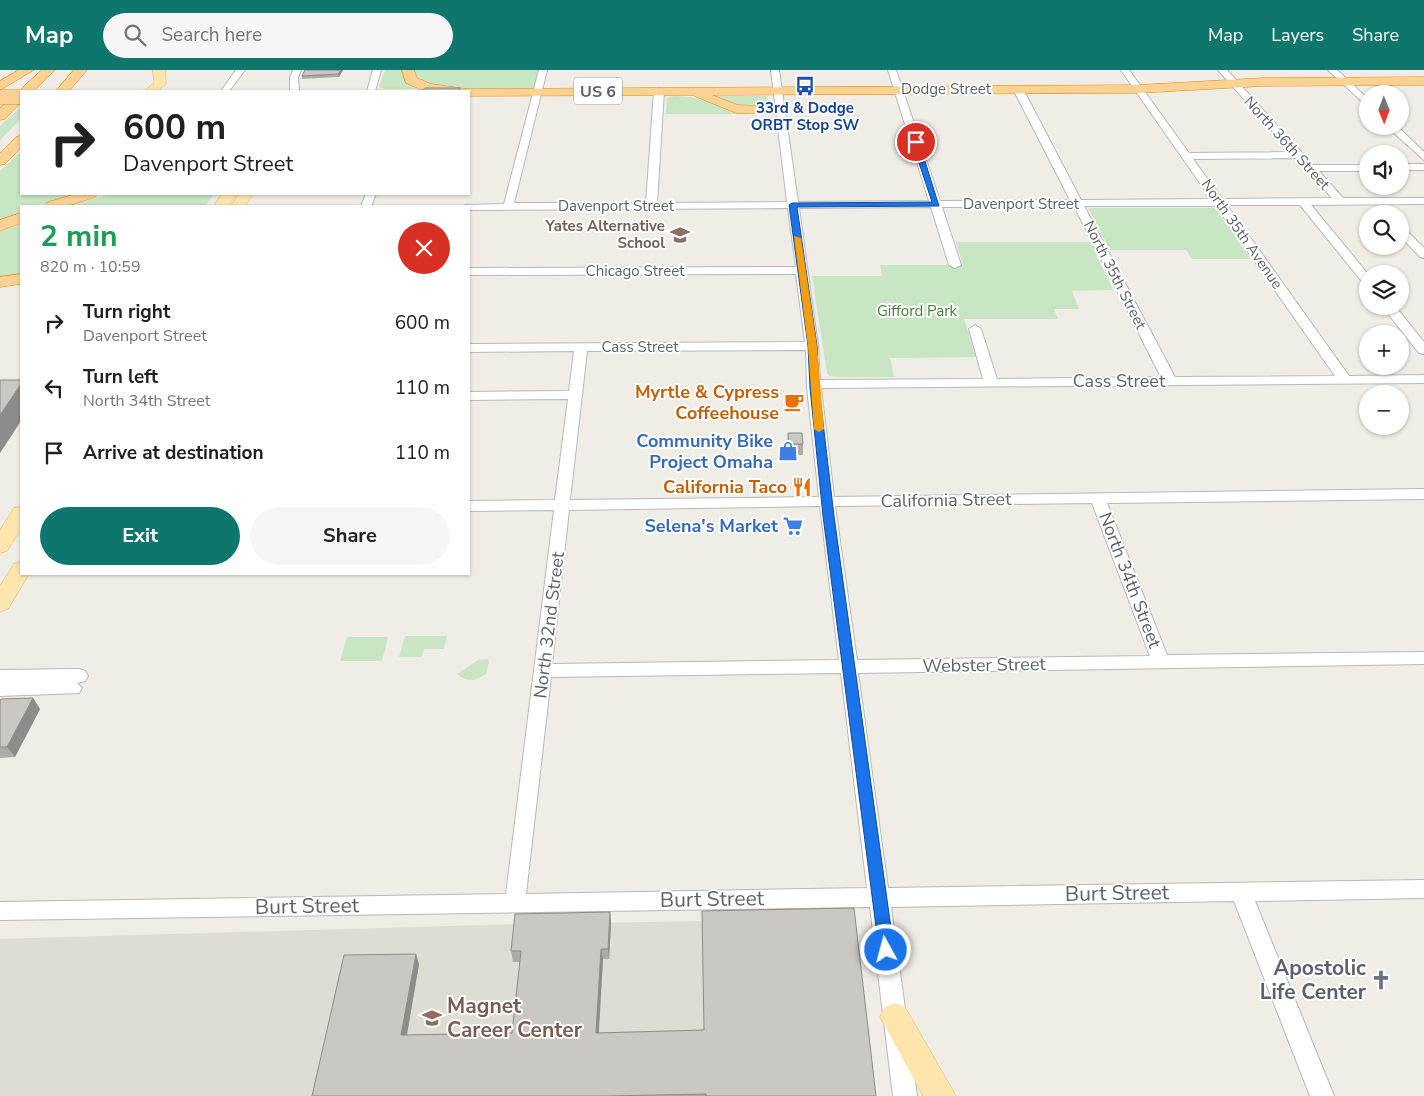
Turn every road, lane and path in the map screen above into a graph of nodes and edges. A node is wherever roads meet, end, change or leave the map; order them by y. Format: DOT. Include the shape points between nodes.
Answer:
graph roads {
  1 [pos="28,70"];
  2 [pos="49,70"];
  3 [pos="81,70"];
  4 [pos="91,70"];
  5 [pos="160,70"];
  6 [pos="241,70"];
  7 [pos="297,70"];
  8 [pos="377,70"];
  9 [pos="408,70"];
  10 [pos="543,70"];
  11 [pos="775,70"];
  12 [pos="892,70"];
  13 [pos="1125,70"];
  14 [pos="1222,70"];
  15 [pos="1332,70"];
  16 [pos="1344,81"];
  17 [pos="1424,81"];
  18 [pos="414,83"];
  19 [pos="1234,84"];
  20 [pos="0,86"];
  21 [pos="295,88"];
  22 [pos="1018,89"];
  23 [pos="1138,89"];
  24 [pos="28,90"];
  25 [pos="63,90"];
  26 [pos="79,90"];
  27 [pos="151,90"];
  28 [pos="226,90"];
  29 [pos="371,90"];
  30 [pos="405,90"];
  31 [pos="448,90"];
  32 [pos="777,90"];
  33 [pos="898,90"];
  34 [pos="664,91"];
  35 [pos="472,92"];
  36 [pos="538,92"];
  37 [pos="1359,95"];
  38 [pos="20,96"];
  39 [pos="0,97"];
  40 [pos="20,97"];
  41 [pos="780,110"];
  42 [pos="0,116"];
  43 [pos="20,134"];
  44 [pos="1401,135"];
  45 [pos="20,141"];
  46 [pos="0,150"];
  47 [pos="1298,155"];
  48 [pos="1186,156"];
  49 [pos="1424,157"];
  50 [pos="0,161"];
  51 [pos="1409,167"];
  52 [pos="1424,167"];
  53 [pos="1310,168"];
  54 [pos="1359,168"];
  55 [pos="87,195"];
  56 [pos="1424,201"];
  57 [pos="1303,202"];
  58 [pos="1341,202"];
  59 [pos="1374,202"];
  60 [pos="1220,203"];
  61 [pos="936,204"];
  62 [pos="1078,204"];
  63 [pos="55,205"];
  64 [pos="792,205"];
  65 [pos="1377,205"];
  66 [pos="651,206"];
  67 [pos="470,207"];
  68 [pos="508,207"];
  69 [pos="20,218"];
  70 [pos="0,226"];
  71 [pos="1409,239"];
  72 [pos="1424,255"];
  73 [pos="955,265"];
  74 [pos="802,270"];
  75 [pos="1359,270"];
  76 [pos="470,272"];
  77 [pos="20,279"];
  78 [pos="0,282"];
  79 [pos="1395,315"];
  80 [pos="975,329"];
  81 [pos="812,346"];
  82 [pos="470,348"];
  83 [pos="581,348"];
  84 [pos="1424,350"];
  85 [pos="1424,379"];
  86 [pos="1345,380"];
  87 [pos="1170,381"];
  88 [pos="991,382"];
  89 [pos="814,384"];
  90 [pos="576,395"];
  91 [pos="470,396"];
  92 [pos="1424,494"];
  93 [pos="1098,498"];
  94 [pos="828,502"];
  95 [pos="564,505"];
  96 [pos="470,506"];
  97 [pos="20,516"];
  98 [pos="0,546"];
  99 [pos="20,571"];
  100 [pos="0,604"];
  101 [pos="1424,658"];
  102 [pos="1162,662"];
  103 [pos="849,667"];
  104 [pos="544,671"];
  105 [pos="0,677"];
  106 [pos="0,689"];
  107 [pos="1424,889"];
  108 [pos="1241,892"];
  109 [pos="879,897"];
  110 [pos="515,902"];
  111 [pos="0,911"];
  112 [pos="895,1017"];
  113 [pos="905,1096"];
  114 [pos="940,1096"];
  115 [pos="1322,1096"];
  1 -- 20 [label="highway"];
  2 -- 24 [label="highway"];
  3 -- 25 [label="highway"];
  4 -- 26 [label="highway"];
  5 -- 27 [label="main road" via="160,84"];
  6 -- 28 [label="street"];
  7 -- 21 [label="street"];
  8 -- 29 [label="street"];
  9 -- 18 [label="highway"];
  10 -- 36 [label="street"];
  11 -- 32 [label="street"];
  12 -- 33 [label="street"];
  13 -- 23 [label="street, North 35th Avenue"];
  14 -- 19 [label="street, North 36th Street"];
  15 -- 16 [label="street"];
  16 -- 17 [label="highway, Dodge Street / US 6"];
  16 -- 19 [label="highway, Dodge Street / US 6"];
  16 -- 37 [label="street"];
  18 -- 30 [label="highway"];
  18 -- 31 [label="highway"];
  19 -- 23 [label="highway, Dodge Street / US 6"];
  19 -- 47 [label="street, North 36th Street"];
  22 -- 23 [label="highway, Dodge Street / US 6"];
  22 -- 33 [label="highway, Dodge Street / US 6"];
  22 -- 62 [label="street, North 35th Street"];
  23 -- 48 [label="street, North 35th Avenue"];
  32 -- 33 [label="highway, Dodge Street / US 6"];
  32 -- 34 [label="highway, Dodge Street / US 6"];
  32 -- 41 [label="street"];
  33 -- 61 [label="street"];
  34 -- 36 [label="highway, Dodge Street / US 6"];
  34 -- 41 [label="highway" via="707,96 739,110"];
  34 -- 66 [label="street"];
  35 -- 36 [label="highway, Dodge Street / US 6"];
  36 -- 68 [label="street"];
  38 -- 39 [label="highway, bridge"];
  40 -- 42 [label="highway"];
  41 -- 64 [label="street"];
  43 -- 46 [label="highway"];
  44 -- 49 [label="street"];
  45 -- 50 [label="highway"];
  47 -- 48 [label="street"];
  47 -- 53 [label="street, North 36th Street"];
  48 -- 60 [label="street, North 35th Avenue"];
  51 -- 52 [label="street"];
  53 -- 54 [label="street"];
  53 -- 58 [label="street, North 36th Street"];
  55 -- 63 [label="highway"];
  56 -- 59 [label="street, Davenport Street"];
  57 -- 58 [label="street, Davenport Street"];
  57 -- 60 [label="street, Davenport Street"];
  57 -- 75 [label="street, North 36th Street"];
  58 -- 59 [label="street, Davenport Street"];
  59 -- 65 [label="street"];
  60 -- 62 [label="street, Davenport Street"];
  60 -- 86 [label="street, North 35th Avenue"];
  61 -- 62 [label="street, Davenport Street"];
  61 -- 64 [label="street, Davenport Street"];
  61 -- 73 [label="street"];
  62 -- 87 [label="street, North 35th Street"];
  64 -- 66 [label="street, Davenport Street"];
  64 -- 74 [label="street"];
  66 -- 68 [label="street, Davenport Street"];
  67 -- 68 [label="street, Davenport Street"];
  69 -- 70 [label="highway"];
  71 -- 72 [label="street"];
  74 -- 76 [label="street, Chicago Street"];
  74 -- 81 [label="street"];
  77 -- 78 [label="highway"];
  79 -- 84 [label="street"];
  80 -- 88 [label="street"];
  81 -- 83 [label="street, Cass Street"];
  81 -- 89 [label="street"];
  82 -- 83 [label="street, Cass Street"];
  83 -- 90 [label="street, North 32nd Street"];
  85 -- 86 [label="street, Cass Street"];
  86 -- 87 [label="street, Cass Street"];
  87 -- 88 [label="street, Cass Street"];
  88 -- 89 [label="street, Cass Street"];
  89 -- 94 [label="street"];
  90 -- 91 [label="street"];
  90 -- 95 [label="street, North 32nd Street"];
  92 -- 93 [label="street, California Street"];
  93 -- 94 [label="street, California Street"];
  93 -- 102 [label="street, North 34th Street"];
  94 -- 95 [label="street, California Street"];
  94 -- 103 [label="street"];
  95 -- 96 [label="street, California Street"];
  95 -- 104 [label="street, North 32nd Street"];
  97 -- 98 [label="main road"];
  99 -- 100 [label="main road"];
  101 -- 102 [label="street, Webster Street"];
  102 -- 103 [label="street, Webster Street"];
  103 -- 104 [label="street, Webster Street"];
  103 -- 109 [label="street"];
  104 -- 110 [label="street, North 32nd Street"];
  105 -- 106 [label="street" via="76,682"];
  107 -- 108 [label="street, Burt Street"];
  108 -- 109 [label="street, Burt Street"];
  108 -- 115 [label="street"];
  109 -- 110 [label="street, Burt Street"];
  109 -- 112 [label="street"];
  110 -- 111 [label="street, Burt Street"];
  112 -- 113 [label="street"];
  112 -- 114 [label="main road"];
}
